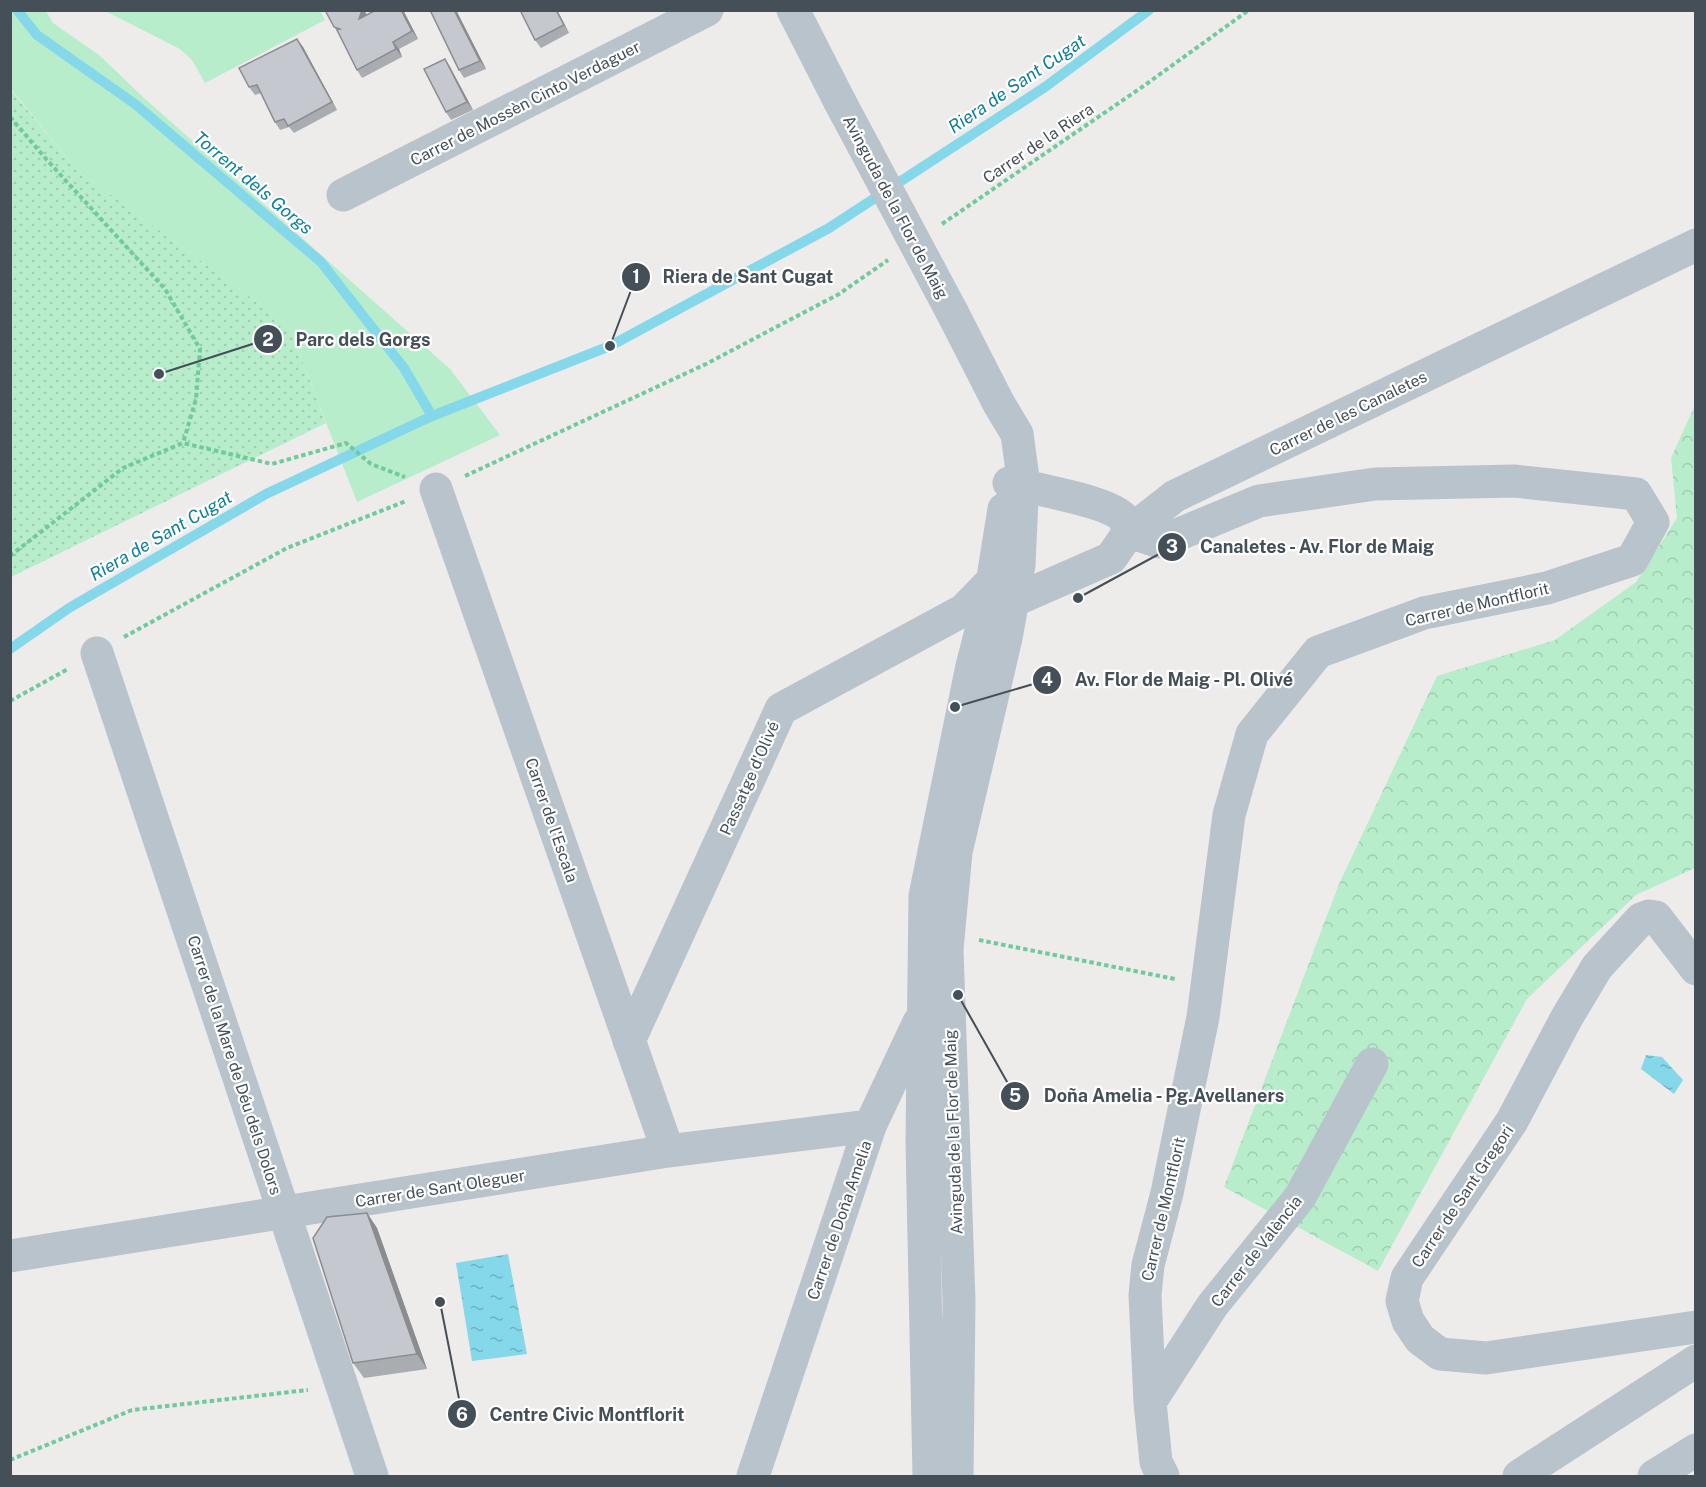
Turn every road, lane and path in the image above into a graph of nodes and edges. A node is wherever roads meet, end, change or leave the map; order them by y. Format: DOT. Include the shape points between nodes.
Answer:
graph roads {
  1 [pos="707,10"];
  2 [pos="793,10"];
  3 [pos="1249,10"];
  4 [pos="10,117"];
  5 [pos="343,195"];
  6 [pos="934,229"];
  7 [pos="1695,245"];
  8 [pos="896,255"];
  9 [pos="839,294"];
  10 [pos="183,443"];
  11 [pos="371,464"];
  12 [pos="1016,485"];
  13 [pos="436,489"];
  14 [pos="1129,532"];
  15 [pos="10,556"];
  16 [pos="998,593"];
  17 [pos="97,652"];
  18 [pos="10,701"];
  19 [pos="949,934"];
  20 [pos="1695,969"];
  21 [pos="948,974"];
  22 [pos="1208,986"];
  23 [pos="924,1010"];
  24 [pos="630,1041"];
  25 [pos="1372,1064"];
  26 [pos="870,1126"];
  27 [pos="668,1151"];
  28 [pos="284,1213"];
  29 [pos="10,1256"];
  30 [pos="1695,1327"];
  31 [pos="1695,1361"];
  32 [pos="342,1386"];
  33 [pos="1150,1402"];
  34 [pos="1695,1450"];
  35 [pos="10,1460"];
  36 [pos="372,1476"];
  37 [pos="753,1476"];
  38 [pos="929,1476"];
  39 [pos="957,1476"];
  40 [pos="1162,1476"];
  41 [pos="1519,1476"];
  42 [pos="1654,1476"];
  1 -- 5 [label="street, Carrer de Mossèn Cinto Verdaguer"];
  2 -- 12 [label="street, Avinguda de la Flor de Maig, bridge" via="1017,434"];
  3 -- 6 [label="path, Carrer de la Riera" via="1145,86"];
  4 -- 10 [label="path" via="165,289 200,349 196,399"];
  7 -- 14 [label="street, Carrer de les Canaletes" via="1175,496"];
  8 -- 9 [label="path"];
  10 -- 11 [label="path" via="272,464 346,443"];
  10 -- 15 [label="path" via="123,468"];
  12 -- 14 [label="street" via="1107,508 1123,518"];
  12 -- 16 [label="street, Avinguda de la Flor de Maig" via="1019,565"];
  13 -- 24 [label="street, Carrer de l'Escala"];
  14 -- 16 [label="street" via="1111,558"];
  14 -- 22 [label="street, Carrer de Montflorit" via="1160,542 1259,501 1375,484 1503,481 1636,494 1653,522 1632,560 1547,588 1424,613 1318,652 1252,734 1229,815"];
  16 -- 19 [label="street, Avinguda de la Flor de Maig" via="1006,638 956,852"];
  16 -- 23 [label="street, Avinguda de la Flor de Maig" via="972,666 925,896"];
  16 -- 24 [label="street, Passatge d'Olivé" via="781,709"];
  17 -- 18 [label="path"];
  17 -- 28 [label="street, Carrer de la Mare de Déu dels Dolors"];
  19 -- 21 [label="street, Avinguda de la Flor de Maig"];
  19 -- 22 [label="path"];
  20 -- 30 [label="street, Carrer de Sant Gregori" via="1656,917 1649,916 1641,919 1597,967 1512,1121 1407,1278 1402,1301 1408,1321 1420,1339 1440,1354 1486,1358"];
  21 -- 23 [label="street, Carrer de Doña Amelia"];
  21 -- 39 [label="street, Avinguda de la Flor de Maig" via="959,1301"];
  22 -- 33 [label="street, Carrer de Montflorit" via="1179,1136 1148,1265 1144,1295"];
  23 -- 26 [label="street, Carrer de Doña Amelia"];
  23 -- 38 [label="street, Avinguda de la Flor de Maig" via="922,1142"];
  24 -- 27 [label="street, Carrer de l'Escala"];
  25 -- 33 [label="street, Carrer de València" via="1300,1197 1212,1306"];
  26 -- 27 [label="street, Carrer de Sant Oleguer"];
  26 -- 37 [label="street, Carrer de Doña Amelia"];
  27 -- 28 [label="street, Carrer de Sant Oleguer"];
  28 -- 29 [label="street, Carrer de Sant Oleguer"];
  28 -- 32 [label="street, Carrer de la Mare de Déu dels Dolors"];
  31 -- 41 [label="street"];
  32 -- 35 [label="path" via="132,1410"];
  32 -- 36 [label="street, Carrer de la Mare de Déu dels Dolors"];
  33 -- 40 [label="street, Carrer de Montflorit" via="1156,1462"];
  34 -- 42 [label="street"];
}
